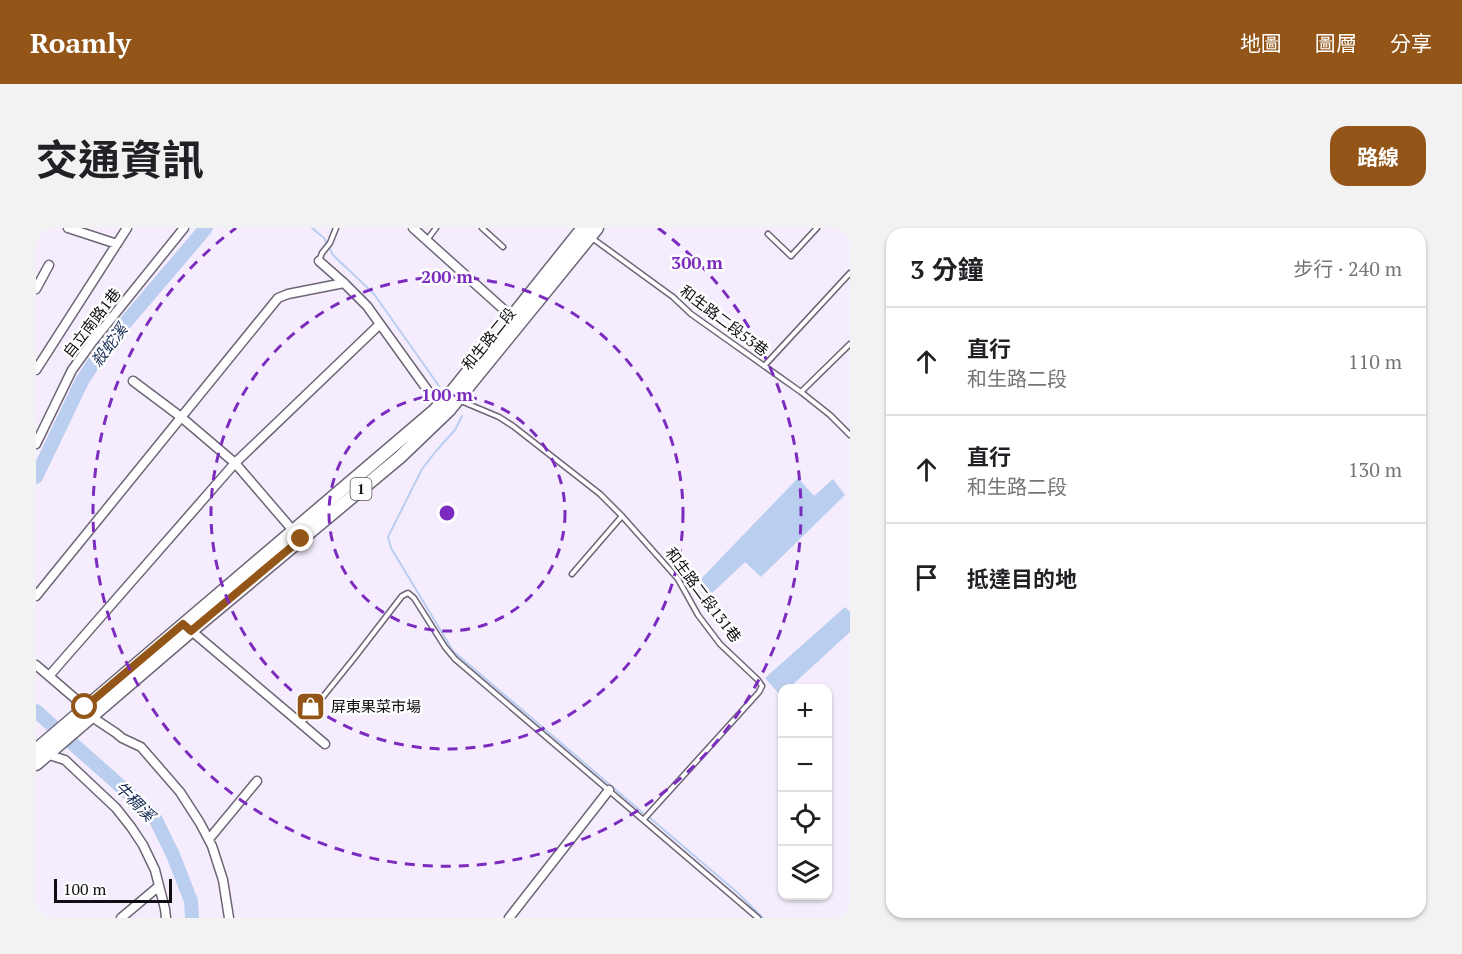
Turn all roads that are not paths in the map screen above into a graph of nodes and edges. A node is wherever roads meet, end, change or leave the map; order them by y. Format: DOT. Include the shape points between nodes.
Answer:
graph roads {
  1 [pos="68,228"];
  2 [pos="127,228"];
  3 [pos="184,228"];
  4 [pos="336,228"];
  5 [pos="412,228"];
  6 [pos="436,228"];
  7 [pos="482,228"];
  8 [pos="818,228"];
  9 [pos="588,231"];
  10 [pos="768,234"];
  11 [pos="426,241"];
  12 [pos="117,244"];
  13 [pos="503,247"];
  14 [pos="320,257"];
  15 [pos="49,265"];
  16 [pos="850,273"];
  17 [pos="344,283"];
  18 [pos="36,289"];
  19 [pos="512,317"];
  20 [pos="380,324"];
  21 [pos="850,344"];
  22 [pos="764,366"];
  23 [pos="36,370"];
  24 [pos="133,381"];
  25 [pos="801,392"];
  26 [pos="450,401"];
  27 [pos="181,417"];
  28 [pos="850,435"];
  29 [pos="36,444"];
  30 [pos="235,463"];
  31 [pos="622,516"];
  32 [pos="297,535"];
  33 [pos="572,574"];
  34 [pos="36,596"];
  35 [pos="187,628"];
  36 [pos="36,665"];
  37 [pos="49,676"];
  38 [pos="86,712"];
  39 [pos="301,724"];
  40 [pos="325,744"];
  41 [pos="40,752"];
  42 [pos="36,764"];
  43 [pos="257,781"];
  44 [pos="609,789"];
  45 [pos="644,819"];
  46 [pos="209,839"];
  47 [pos="159,886"];
  48 [pos="121,918"];
  49 [pos="165,918"];
  50 [pos="229,918"];
  51 [pos="509,918"];
  52 [pos="758,918"];
  1 -- 12 [label="street"];
  2 -- 12 [label="street"];
  3 -- 29 [label="street, 自立南路1巷" via="82,355"];
  4 -- 14 [label="lane"];
  5 -- 11 [label="street"];
  6 -- 11 [label="lane"];
  7 -- 13 [label="lane"];
  8 -- 10 [label="lane" via="791,256"];
  9 -- 19 [label="main road, 和生路二段 / 1"];
  9 -- 22 [label="lane, 和生路二段53巷" via="691,314"];
  9 -- 26 [label="main road, 和生路二段 / 1"];
  11 -- 19 [label="street"];
  12 -- 23 [label="street"];
  14 -- 17 [label="street"];
  15 -- 18 [label="street"];
  16 -- 22 [label="lane"];
  17 -- 20 [label="street"];
  17 -- 27 [label="street" via="278,298"];
  19 -- 26 [label="main road, 和生路二段 / 1"];
  20 -- 26 [label="street" via="431,394"];
  20 -- 30 [label="street"];
  21 -- 25 [label="lane"];
  22 -- 25 [label="lane, 和生路二段53巷"];
  24 -- 27 [label="street"];
  25 -- 28 [label="lane, 和生路二段53巷"];
  26 -- 31 [label="lane, 和生路二段131巷" via="499,417 513,426"];
  26 -- 32 [label="main road, 和生路二段 / 1" via="400,457"];
  27 -- 30 [label="street"];
  27 -- 34 [label="street"];
  30 -- 32 [label="street"];
  30 -- 37 [label="street"];
  31 -- 33 [label="lane"];
  31 -- 45 [label="lane, 和生路二段131巷" via="678,579 720,644 762,686"];
  32 -- 35 [label="main road, 和生路二段 / 1"];
  35 -- 38 [label="main road, 和生路二段 / 1"];
  35 -- 39 [label="street"];
  36 -- 37 [label="street"];
  37 -- 38 [label="street"];
  38 -- 41 [label="main road, 1"];
  38 -- 46 [label="street" via="141,747 180,792"];
  39 -- 40 [label="street"];
  39 -- 44 [label="lane" via="408,593 455,659"];
  41 -- 42 [label="main road, 1"];
  41 -- 47 [label="street" via="65,760 116,808 143,845"];
  43 -- 46 [label="street"];
  44 -- 45 [label="lane"];
  44 -- 51 [label="street"];
  45 -- 52 [label="lane"];
  46 -- 50 [label="street" via="223,880"];
  47 -- 48 [label="street"];
  47 -- 49 [label="street"];
}
